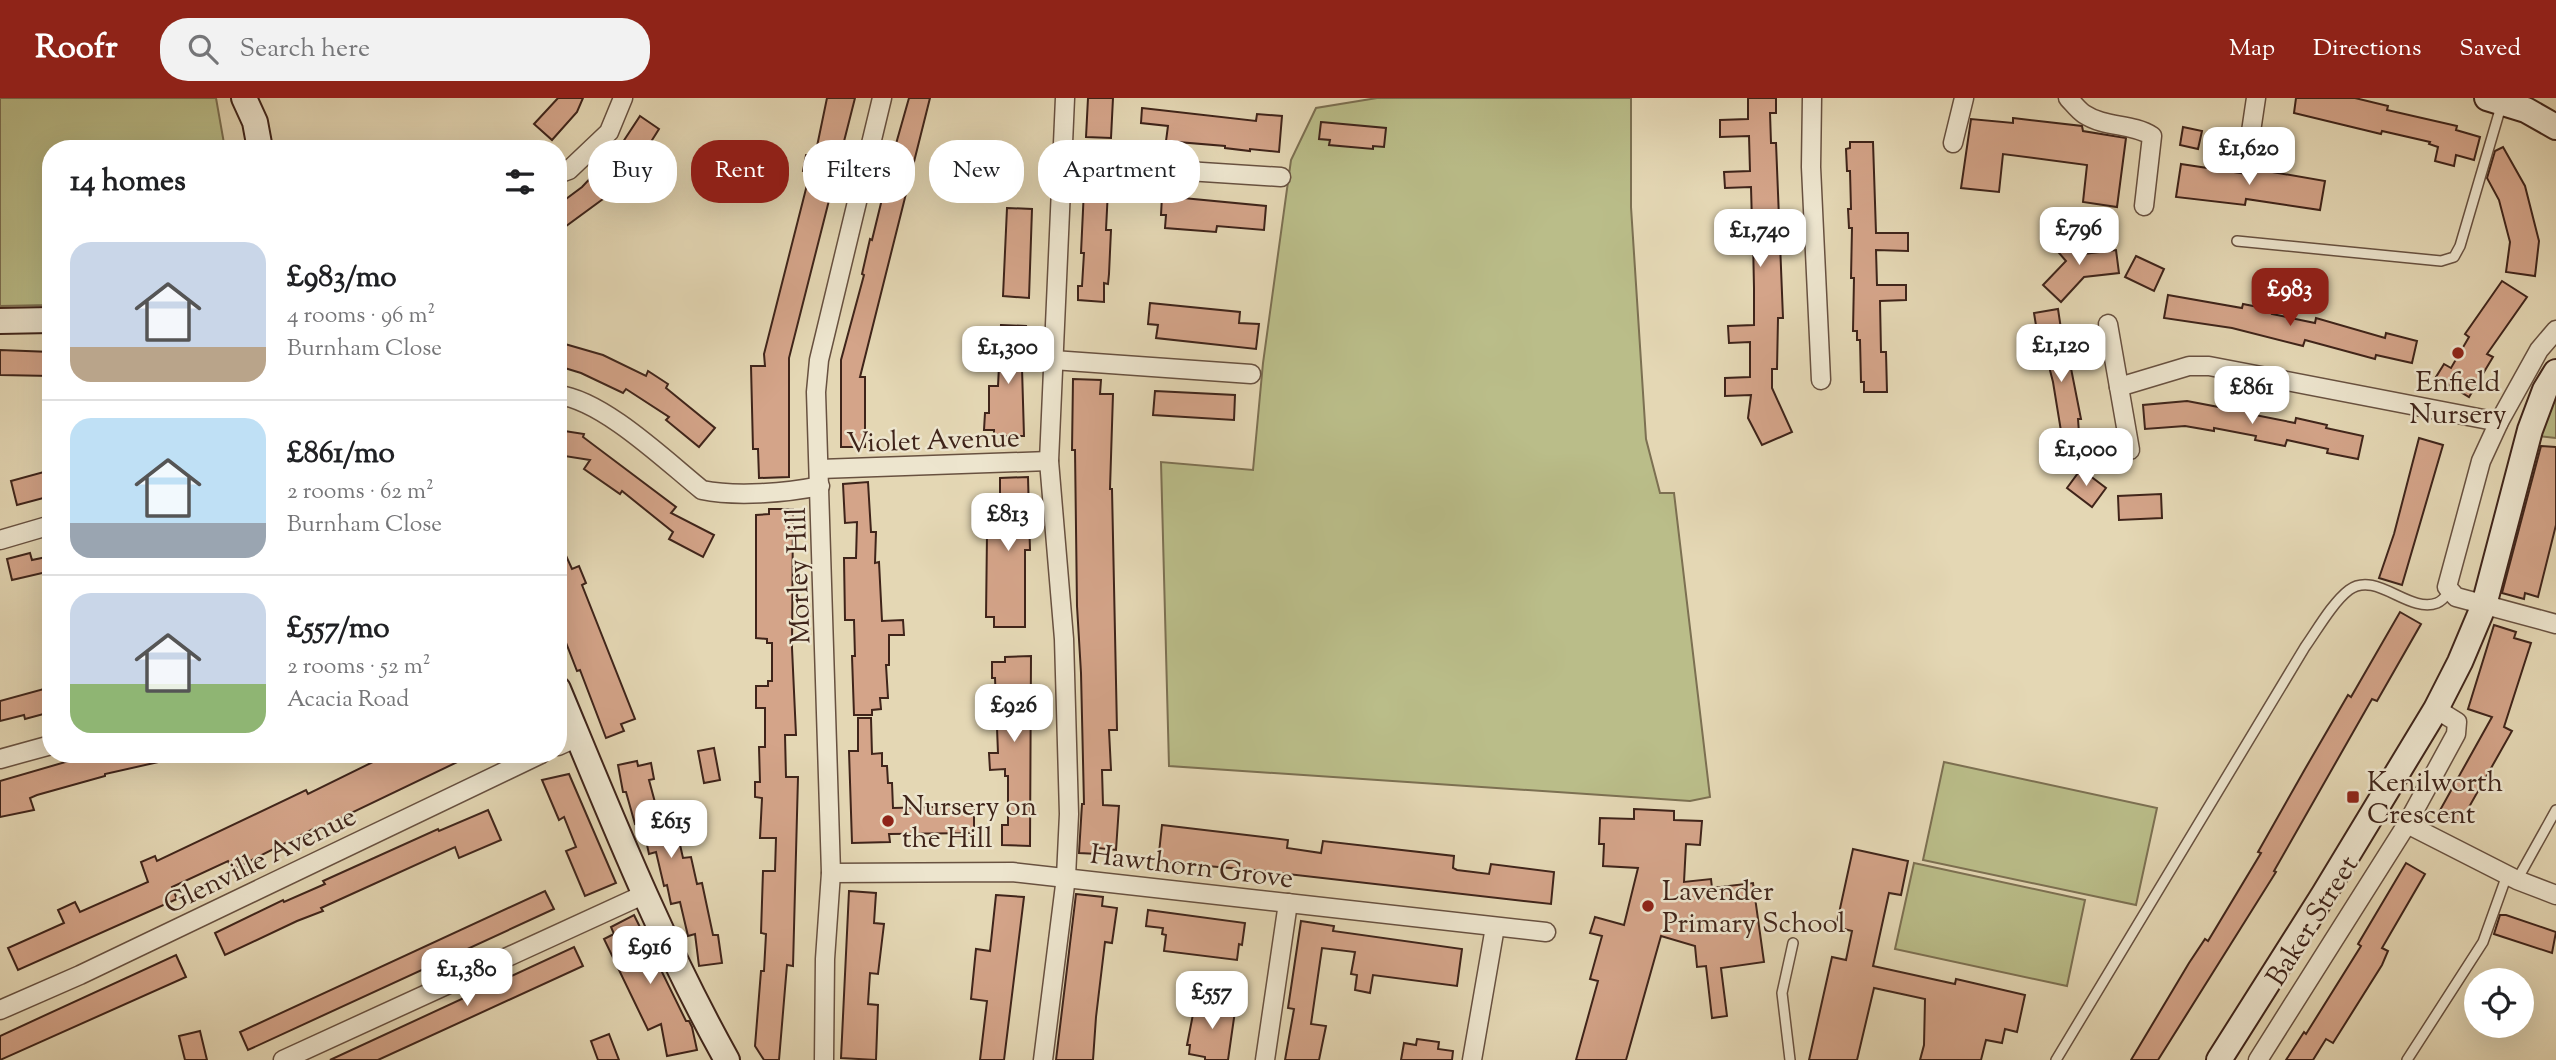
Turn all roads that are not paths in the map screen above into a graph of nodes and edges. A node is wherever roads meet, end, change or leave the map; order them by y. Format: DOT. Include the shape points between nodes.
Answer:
graph roads {
  1 [pos="244,98"];
  2 [pos="623,98"];
  3 [pos="882,98"];
  4 [pos="1065,98"];
  5 [pos="1812,98"];
  6 [pos="1964,98"];
  7 [pos="2068,98"];
  8 [pos="2256,98"];
  9 [pos="2495,100"];
  10 [pos="255,110"];
  11 [pos="2556,127"];
  12 [pos="259,140"];
  13 [pos="1064,140"];
  14 [pos="1953,143"];
  15 [pos="2249,145"];
  16 [pos="2276,154"];
  17 [pos="2225,157"];
  18 [pos="567,171"];
  19 [pos="1200,172"];
  20 [pos="1280,177"];
  21 [pos="1061,203"];
  22 [pos="2144,206"];
  23 [pos="2237,242"];
  24 [pos="42,320"];
  25 [pos="0,321"];
  26 [pos="2108,324"];
  27 [pos="2556,330"];
  28 [pos="1053,359"];
  29 [pos="2556,372"];
  30 [pos="1251,374"];
  31 [pos="1821,380"];
  32 [pos="2119,387"];
  33 [pos="567,396"];
  34 [pos="2500,422"];
  35 [pos="2130,450"];
  36 [pos="1049,461"];
  37 [pos="820,477"];
  38 [pos="42,528"];
  39 [pos="0,540"];
  40 [pos="2449,592"];
  41 [pos="2484,605"];
  42 [pos="2556,624"];
  43 [pos="2436,709"];
  44 [pos="568,741"];
  45 [pos="42,747"];
  46 [pos="0,759"];
  47 [pos="522,763"];
  48 [pos="2556,810"];
  49 [pos="2407,824"];
  50 [pos="831,873"];
  51 [pos="1066,877"];
  52 [pos="2512,878"];
  53 [pos="645,894"];
  54 [pos="2556,895"];
  55 [pos="1288,903"];
  56 [pos="1495,927"];
  57 [pos="1546,932"];
  58 [pos="1793,943"];
  59 [pos="0,1010"];
  60 [pos="725,1059"];
  61 [pos="283,1060"];
  62 [pos="824,1060"];
  63 [pos="1043,1060"];
  64 [pos="1265,1060"];
  65 [pos="1472,1060"];
  66 [pos="1790,1060"];
  67 [pos="2056,1060"];
  68 [pos="2219,1060"];
  69 [pos="2258,1060"];
  70 [pos="2407,1060"];
  1 -- 10 [label="street"];
  2 -- 18 [label="street" via="609,132"];
  3 -- 37 [label="street, Morley Hill" via="819,360"];
  4 -- 13 [label="street"];
  5 -- 31 [label="street"];
  6 -- 14 [label="street"];
  7 -- 22 [label="street" via="2083,113 2102,122 2152,136"];
  8 -- 15 [label="street"];
  9 -- 11 [label="street"];
  9 -- 23 [label="lane" via="2454,257 2441,261"];
  10 -- 12 [label="street"];
  15 -- 16 [label="street"];
  15 -- 17 [label="street"];
  19 -- 20 [label="street"];
  21 -- 28 [label="street"];
  24 -- 25 [label="street"];
  26 -- 32 [label="street"];
  27 -- 34 [label="street" via="2539,351"];
  28 -- 30 [label="street"];
  28 -- 36 [label="street"];
  29 -- 41 [label="street, Baker Street" via="2530,430"];
  32 -- 34 [label="street" via="2189,366 2209,366"];
  32 -- 35 [label="street"];
  33 -- 37 [label="street, Violet Avenue" via="624,428 702,489 717,493 797,491"];
  34 -- 40 [label="street" via="2481,461 2448,581"];
  36 -- 37 [label="street, Violet Avenue"];
  36 -- 51 [label="street" via="1064,639 1069,814"];
  37 -- 50 [label="street, Morley Hill"];
  38 -- 39 [label="street"];
  40 -- 41 [label="street"];
  40 -- 67 [label="lane" via="2440,603 2426,605 2358,585 2341,598 2305,647"];
  41 -- 42 [label="street"];
  41 -- 43 [label="street, Baker Street"];
  43 -- 49 [label="street, Baker Street" via="2457,722 2458,728"];
  43 -- 68 [label="street, Baker Street"];
  44 -- 53 [label="street"];
  45 -- 46 [label="street"];
  47 -- 59 [label="street, Glenville Avenue"];
  48 -- 52 [label="lane"];
  49 -- 52 [label="street"];
  49 -- 69 [label="street, Baker Street"];
  50 -- 51 [label="street, Hawthorn Grove" via="1012,872"];
  50 -- 62 [label="street, Morley Hill"];
  51 -- 55 [label="street, Hawthorn Grove"];
  51 -- 63 [label="street"];
  52 -- 54 [label="street"];
  52 -- 70 [label="lane" via="2483,942"];
  53 -- 60 [label="street"];
  53 -- 61 [label="street"];
  55 -- 56 [label="street, Hawthorn Grove"];
  55 -- 64 [label="street"];
  56 -- 57 [label="street, Hawthorn Grove"];
  56 -- 65 [label="street"];
  58 -- 66 [label="lane" via="1782,993"];
}
